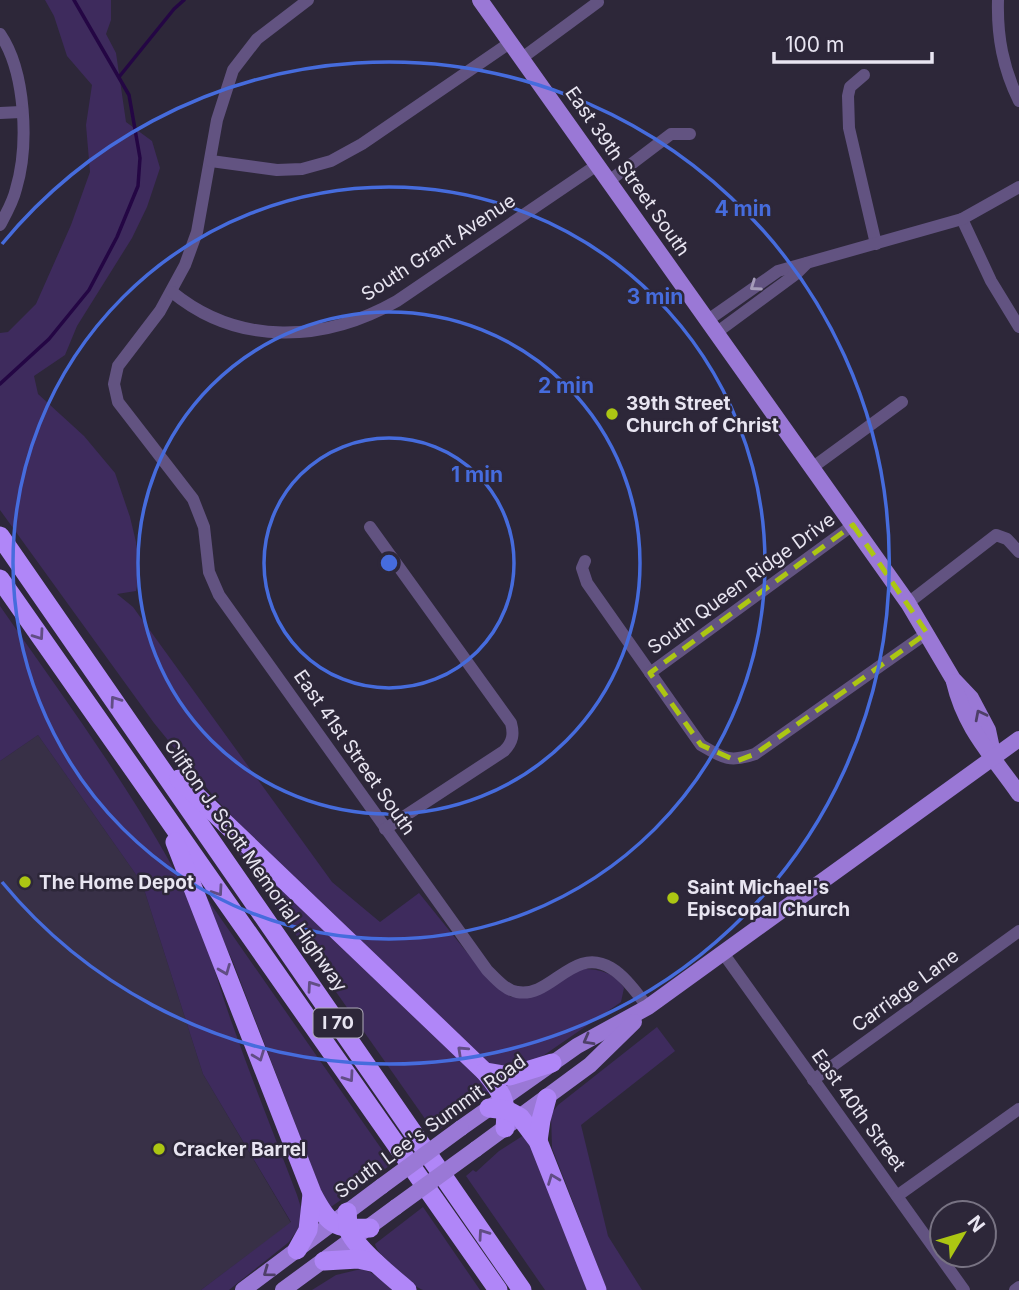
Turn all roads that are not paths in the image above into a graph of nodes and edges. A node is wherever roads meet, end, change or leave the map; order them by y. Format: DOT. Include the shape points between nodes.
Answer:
graph roads {
  1 [pos="308,0"];
  2 [pos="480,0"];
  3 [pos="998,0"];
  4 [pos="598,2"];
  5 [pos="0,34"];
  6 [pos="511,42"];
  7 [pos="522,58"];
  8 [pos="864,75"];
  9 [pos="1019,101"];
  10 [pos="21,112"];
  11 [pos="0,113"];
  12 [pos="690,134"];
  13 [pos="211,161"];
  14 [pos="597,165"];
  15 [pos="609,181"];
  16 [pos="1019,187"];
  17 [pos="962,219"];
  18 [pos="0,225"];
  19 [pos="876,244"];
  20 [pos="172,292"];
  21 [pos="712,327"];
  22 [pos="1019,327"];
  23 [pos="902,402"];
  24 [pos="813,467"];
  25 [pos="853,525"];
  26 [pos="370,527"];
  27 [pos="0,536"];
  28 [pos="1019,552"];
  29 [pos="585,561"];
  30 [pos="0,579"];
  31 [pos="908,603"];
  32 [pos="927,633"];
  33 [pos="650,673"];
  34 [pos="1019,738"];
  35 [pos="154,757"];
  36 [pos="994,758"];
  37 [pos="1019,794"];
  38 [pos="165,815"];
  39 [pos="386,829"];
  40 [pos="1019,932"];
  41 [pos="723,953"];
  42 [pos="648,1007"];
  43 [pos="552,1063"];
  44 [pos="485,1072"];
  45 [pos="813,1080"];
  46 [pos="547,1098"];
  47 [pos="1019,1109"];
  48 [pos="505,1112"];
  49 [pos="538,1141"];
  50 [pos="312,1193"];
  51 [pos="897,1196"];
  52 [pos="350,1226"];
  53 [pos="297,1250"];
  54 [pos="324,1261"];
  55 [pos="376,1264"];
  56 [pos="243,1290"];
  57 [pos="284,1290"];
  58 [pos="407,1290"];
  59 [pos="498,1290"];
  60 [pos="522,1290"];
  61 [pos="597,1290"];
  62 [pos="964,1290"];
  1 -- 13 [label="street" via="257,39 233,70 217,120"];
  2 -- 6 [label="main road, East 39th Street South"];
  3 -- 9 [label="street" via="1000,50"];
  4 -- 7 [label="street"];
  5 -- 10 [label="street" via="16,64"];
  6 -- 7 [label="main road, East 39th Street South"];
  6 -- 13 [label="street" via="331,161 277,170"];
  7 -- 14 [label="main road, East 39th Street South"];
  8 -- 19 [label="street" via="850,87 849,128"];
  10 -- 11 [label="street"];
  10 -- 18 [label="street" via="23,152 16,192"];
  12 -- 15 [label="street" via="671,134"];
  13 -- 20 [label="street" via="197,232"];
  14 -- 15 [label="main road, East 39th Street South"];
  14 -- 20 [label="street, South Grant Avenue" via="397,301 348,324 302,333 251,329 206,315"];
  15 -- 21 [label="main road, East 39th Street South"];
  16 -- 17 [label="street"];
  17 -- 19 [label="street"];
  17 -- 22 [label="street" via="990,281"];
  19 -- 21 [label="street" via="808,262"];
  20 -- 39 [label="street, East 41st Street South" via="118,366 114,384 118,402 193,499 204,527 209,572 219,595"];
  21 -- 24 [label="main road, East 39th Street South"];
  23 -- 24 [label="street"];
  24 -- 25 [label="main road, East 39th Street South"];
  25 -- 31 [label="main road, East 39th Street South"];
  25 -- 33 [label="street, South Queen Ridge Drive"];
  26 -- 39 [label="street" via="514,733 504,751"];
  35 -- 27 [label="highway, Clifton J. Scott Memorial Highway / I 70, one-way"];
  28 -- 31 [label="street" via="996,535"];
  29 -- 33 [label="street" via="582,568 587,583"];
  30 -- 38 [label="highway, I 70, one-way"];
  31 -- 32 [label="main road, East 39th Street South"];
  32 -- 33 [label="street" via="755,754 737,761 701,745"];
  32 -- 36 [label="main road, East 39th Street South" via="977,739"];
  34 -- 36 [label="main road, South Lee's Summit Road"];
  44 -- 35 [label="highway, one-way"];
  60 -- 35 [label="highway, Clifton J. Scott Memorial Highway / I 70, one-way"];
  36 -- 37 [label="main road, East 39th Street South"];
  36 -- 41 [label="main road, South Lee's Summit Road"];
  38 -- 50 [label="highway, one-way"];
  38 -- 59 [label="highway, I 70, one-way"];
  39 -- 42 [label="street, East 41st Street South" via="500,983 517,992 534,991 575,966 598,964 620,974"];
  40 -- 45 [label="street, Carriage Lane"];
  41 -- 42 [label="main road, South Lee's Summit Road"];
  41 -- 45 [label="street, East 40th Street"];
  42 -- 43 [label="main road, South Lee's Summit Road, one-way"];
  42 -- 46 [label="main road, South Lee's Summit Road" via="590,1065"];
  43 -- 44 [label="highway" via="510,1076"];
  43 -- 48 [label="main road, South Lee's Summit Road"];
  44 -- 48 [label="highway"];
  45 -- 51 [label="street, East 40th Street"];
  46 -- 48 [label="main road, South Lee's Summit Road"];
  46 -- 49 [label="highway"];
  47 -- 51 [label="street"];
  48 -- 49 [label="highway"];
  48 -- 52 [label="main road, South Lee's Summit Road, bridge" via="476,1149 396,1207"];
  48 -- 52 [label="main road, South Lee's Summit Road, bridge" via="461,1128 382,1186"];
  61 -- 49 [label="highway, one-way"];
  50 -- 52 [label="highway" via="322,1212"];
  50 -- 53 [label="highway" via="308,1230"];
  51 -- 62 [label="street, East 40th Street"];
  52 -- 53 [label="main road, South Lee's Summit Road"];
  52 -- 54 [label="main road, South Lee's Summit Road"];
  52 -- 55 [label="highway"];
  53 -- 56 [label="main road, South Lee's Summit Road, one-way"];
  54 -- 55 [label="highway" via="358,1259"];
  54 -- 57 [label="main road, South Lee's Summit Road"];
  55 -- 58 [label="highway"];
}
